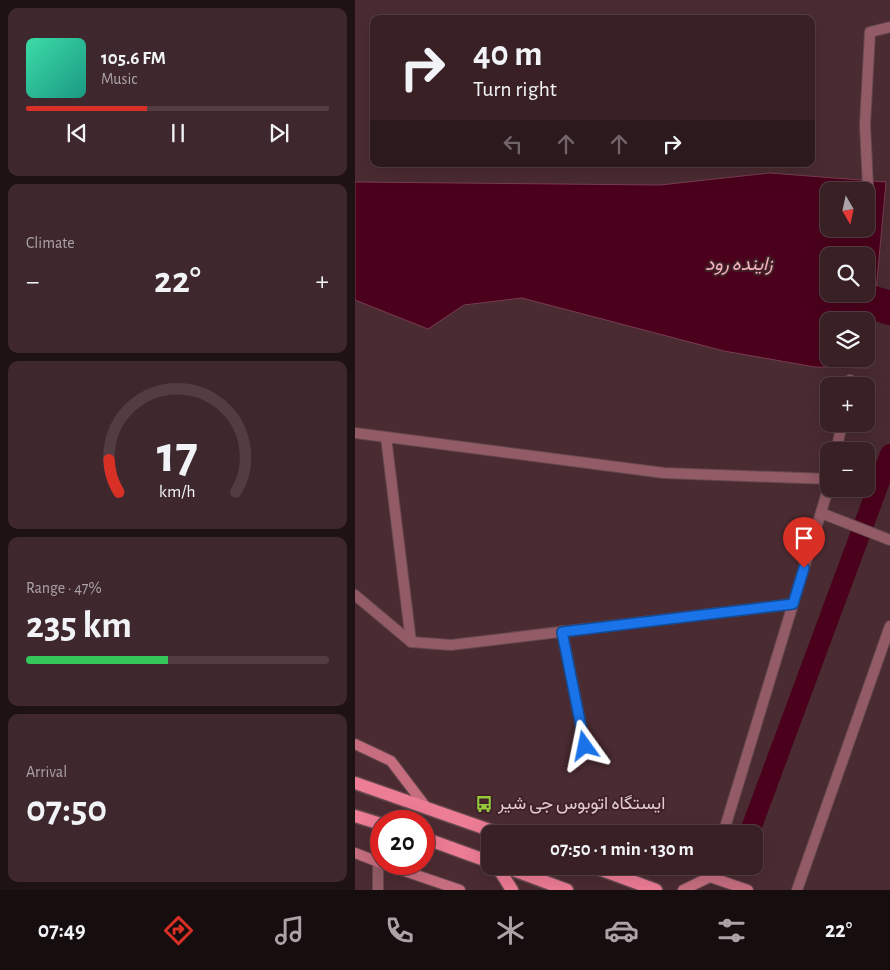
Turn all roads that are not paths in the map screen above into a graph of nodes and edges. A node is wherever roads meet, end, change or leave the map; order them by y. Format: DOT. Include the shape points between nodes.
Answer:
graph roads {
  1 [pos="890,27"];
  2 [pos="868,182"];
  3 [pos="355,434"];
  4 [pos="386,437"];
  5 [pos="820,479"];
  6 [pos="826,497"];
  7 [pos="821,513"];
  8 [pos="890,540"];
  9 [pos="355,595"];
  10 [pos="793,604"];
  11 [pos="890,626"];
  12 [pos="562,632"];
  13 [pos="411,642"];
  14 [pos="355,744"];
  15 [pos="585,746"];
  16 [pos="355,783"];
  17 [pos="426,807"];
  18 [pos="355,816"];
  19 [pos="370,821"];
  20 [pos="726,825"];
  21 [pos="481,827"];
  22 [pos="435,842"];
  23 [pos="355,854"];
  24 [pos="370,859"];
  25 [pos="481,859"];
  26 [pos="380,875"];
  27 [pos="416,875"];
  28 [pos="503,875"];
  29 [pos="526,875"];
  30 [pos="615,875"];
  31 [pos="378,890"];
  32 [pos="460,890"];
  33 [pos="512,890"];
  34 [pos="567,890"];
  35 [pos="656,890"];
  36 [pos="683,890"];
  37 [pos="748,890"];
  38 [pos="797,890"];
  1 -- 2 [label="street" via="870,32 865,125"];
  3 -- 4 [label="street"];
  4 -- 5 [label="street" via="665,472"];
  4 -- 13 [label="street"];
  6 -- 7 [label="street"];
  7 -- 8 [label="street"];
  7 -- 10 [label="street"];
  9 -- 13 [label="street"];
  10 -- 12 [label="street"];
  10 -- 20 [label="street"];
  11 -- 38 [label="street"];
  12 -- 13 [label="street" via="451,645"];
  12 -- 15 [label="street"];
  14 -- 17 [label="main road" via="391,761"];
  16 -- 17 [label="main road"];
  17 -- 21 [label="main road"];
  18 -- 19 [label="main road"];
  22 -- 25 [label="main road"];
  23 -- 24 [label="main road"];
  26 -- 31 [label="street"];
  27 -- 32 [label="main road"];
  28 -- 33 [label="main road"];
  29 -- 34 [label="main road"];
  30 -- 35 [label="main road"];
  36 -- 37 [label="main road" via="710,877"];
}
